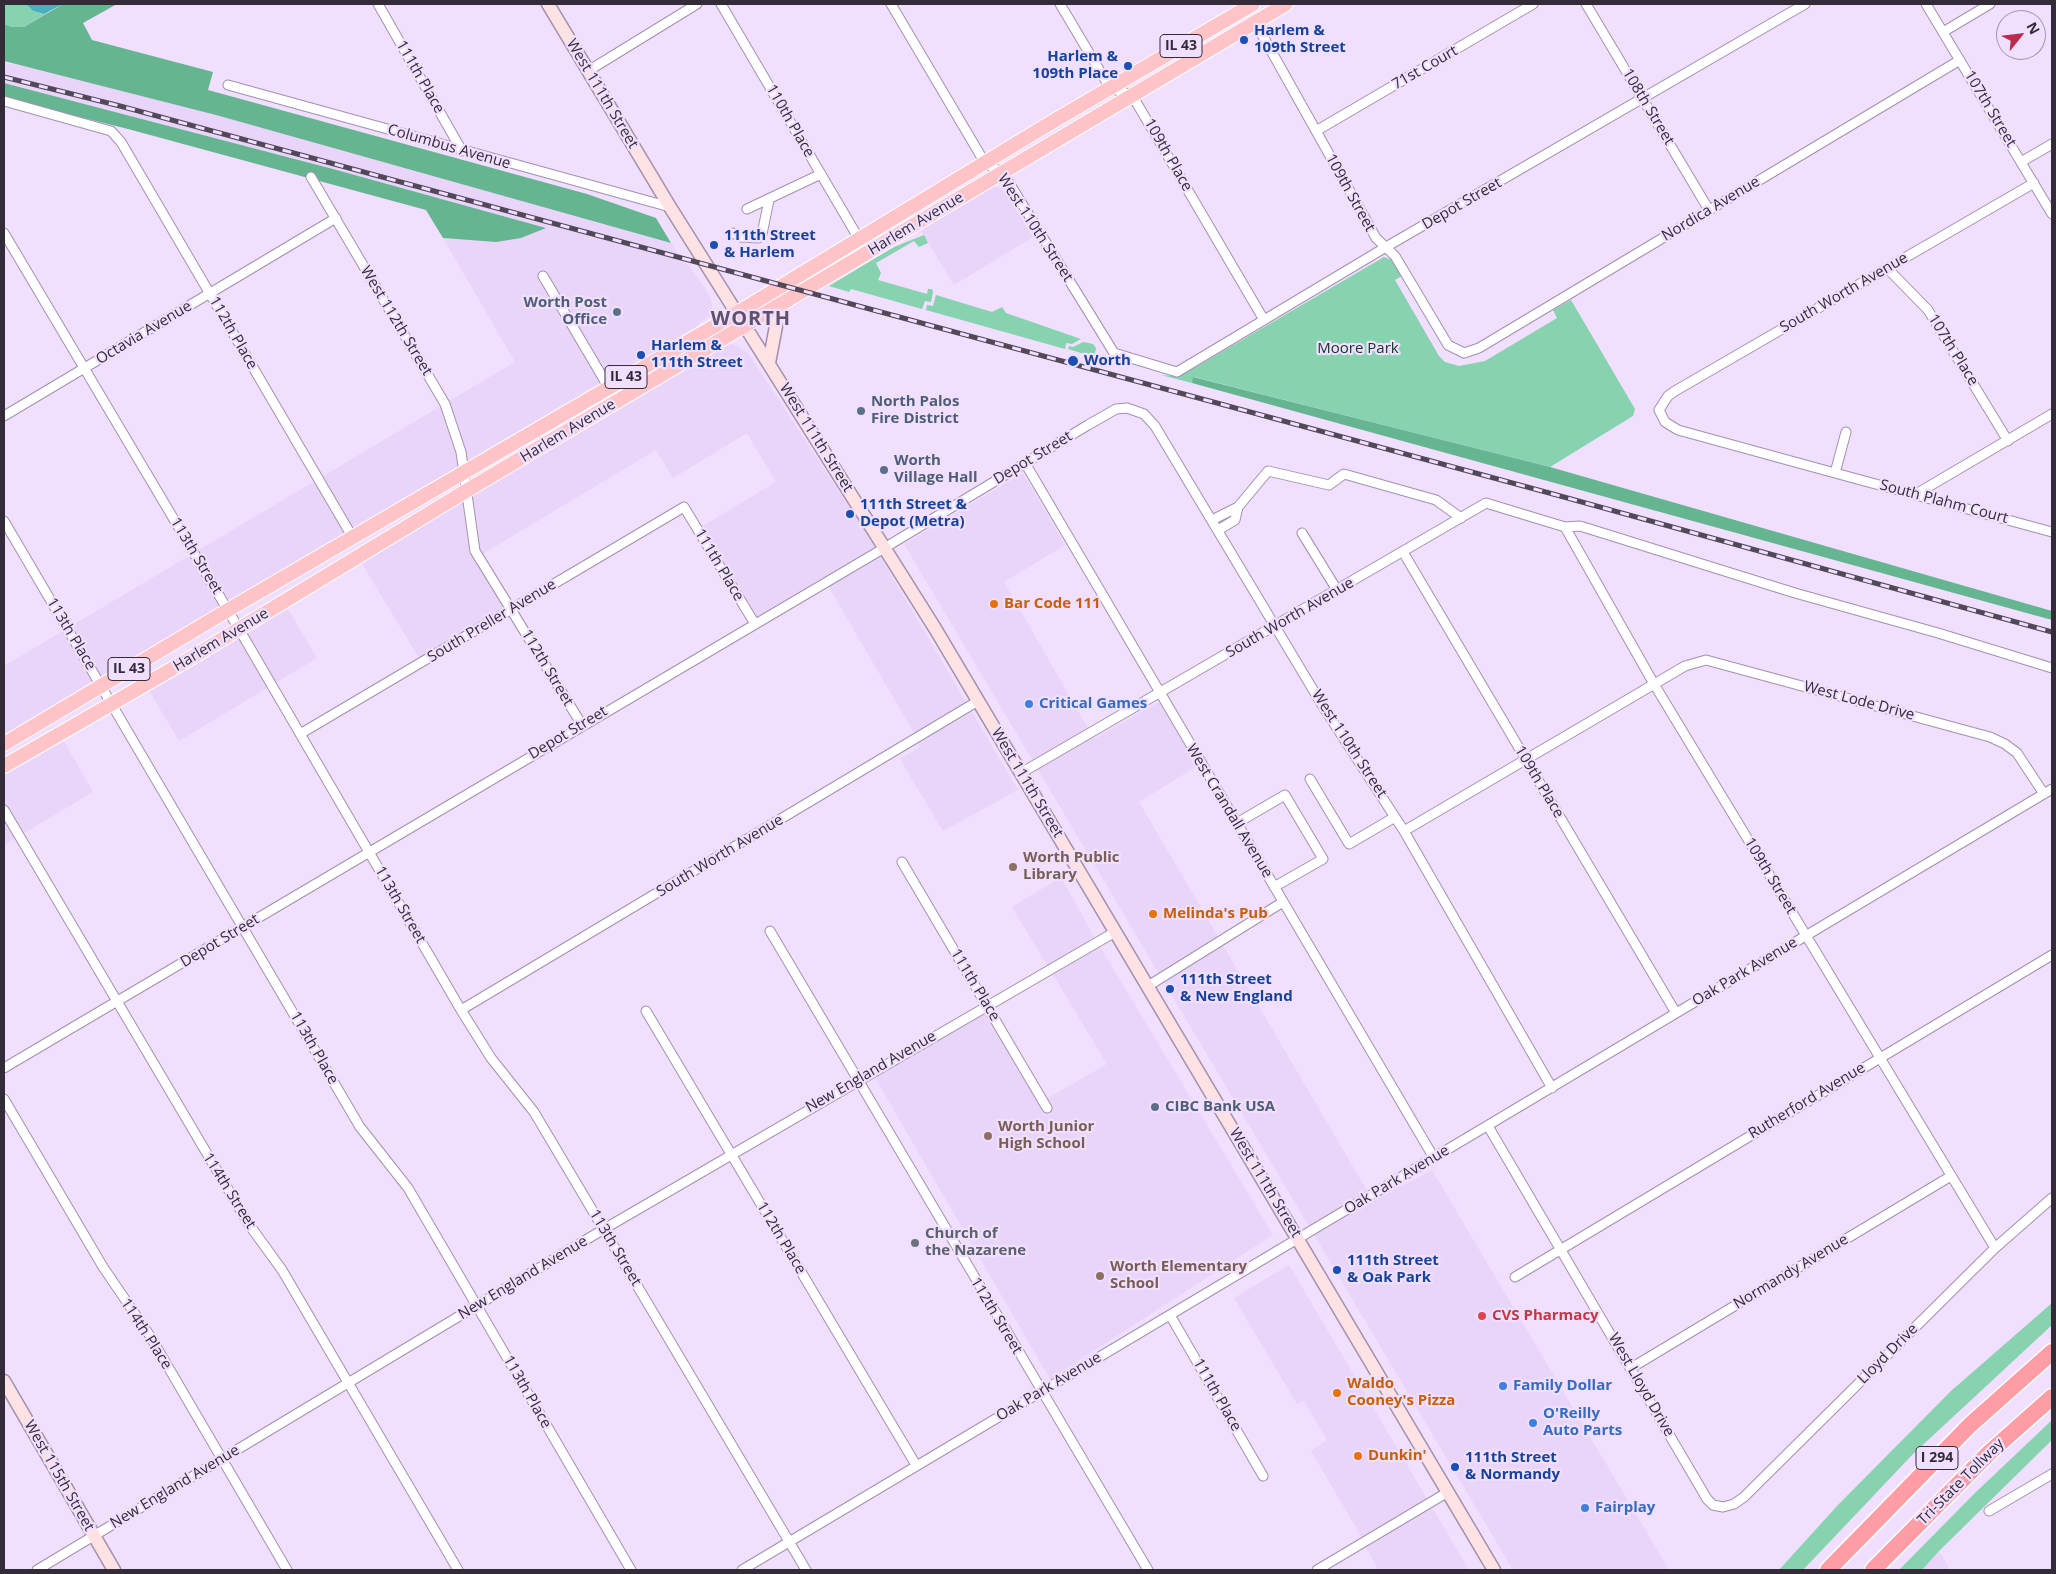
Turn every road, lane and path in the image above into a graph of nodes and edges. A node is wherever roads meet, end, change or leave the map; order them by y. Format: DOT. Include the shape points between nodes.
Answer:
graph roads {
  1 [pos="378,4"];
  2 [pos="548,4"];
  3 [pos="697,4"];
  4 [pos="721,4"];
  5 [pos="891,4"];
  6 [pos="1060,4"];
  7 [pos="1253,4"];
  8 [pos="1286,4"];
  9 [pos="1533,4"];
  10 [pos="1586,4"];
  11 [pos="1805,4"];
  12 [pos="1926,4"];
  13 [pos="1990,4"];
  14 [pos="1255,22"];
  15 [pos="1943,32"];
  16 [pos="1960,60"];
  17 [pos="588,71"];
  18 [pos="228,85"];
  19 [pos="1110,88"];
  20 [pos="1132,95"];
  21 [pos="4,100"];
  22 [pos="1643,100"];
  23 [pos="1316,131"];
  24 [pos="2052,144"];
  25 [pos="462,151"];
  26 [pos="985,162"];
  27 [pos="2021,162"];
  28 [pos="1003,173"];
  29 [pos="821,174"];
  30 [pos="312,177"];
  31 [pos="2034,184"];
  32 [pos="769,200"];
  33 [pos="670,207"];
  34 [pos="748,209"];
  35 [pos="1709,210"];
  36 [pos="2052,214"];
  37 [pos="336,218"];
  38 [pos="4,233"];
  39 [pos="733,233"];
  40 [pos="859,238"];
  41 [pos="1386,247"];
  42 [pos="1887,268"];
  43 [pos="543,276"];
  44 [pos="210,294"];
  45 [pos="780,305"];
  46 [pos="737,313"];
  47 [pos="1264,320"];
  48 [pos="745,326"];
  49 [pos="1460,352"];
  50 [pos="1114,353"];
  51 [pos="769,363"];
  52 [pos="84,368"];
  53 [pos="609,388"];
  54 [pos="617,402"];
  55 [pos="1135,409"];
  56 [pos="1659,410"];
  57 [pos="2052,414"];
  58 [pos="4,416"];
  59 [pos="1846,432"];
  60 [pos="2008,441"];
  61 [pos="1025,463"];
  62 [pos="464,472"];
  63 [pos="1835,473"];
  64 [pos="466,491"];
  65 [pos="1916,494"];
  66 [pos="684,507"];
  67 [pos="1238,507"];
  68 [pos="1461,518"];
  69 [pos="1212,520"];
  70 [pos="4,521"];
  71 [pos="1565,527"];
  72 [pos="1218,530"];
  73 [pos="2052,532"];
  74 [pos="1302,533"];
  75 [pos="353,538"];
  76 [pos="886,547"];
  77 [pos="1403,552"];
  78 [pos="1337,590"];
  79 [pos="228,610"];
  80 [pos="512,610"];
  81 [pos="755,624"];
  82 [pos="1276,626"];
  83 [pos="239,629"];
  84 [pos="2052,668"];
  85 [pos="1654,684"];
  86 [pos="101,686"];
  87 [pos="1160,693"];
  88 [pos="978,701"];
  89 [pos="112,704"];
  90 [pos="582,725"];
  91 [pos="300,734"];
  92 [pos="4,744"];
  93 [pos="1526,760"];
  94 [pos="4,766"];
  95 [pos="1022,773"];
  96 [pos="1310,779"];
  97 [pos="2048,791"];
  98 [pos="4,810"];
  99 [pos="1395,817"];
  100 [pos="1237,823"];
  101 [pos="1404,832"];
  102 [pos="369,852"];
  103 [pos="902,862"];
  104 [pos="1274,887"];
  105 [pos="1283,902"];
  106 [pos="244,927"];
  107 [pos="770,931"];
  108 [pos="1115,932"];
  109 [pos="1806,936"];
  110 [pos="2052,955"];
  111 [pos="1148,986"];
  112 [pos="117,1002"];
  113 [pos="987,1005"];
  114 [pos="461,1010"];
  115 [pos="646,1010"];
  116 [pos="1676,1013"];
  117 [pos="1880,1057"];
  118 [pos="4,1068"];
  119 [pos="857,1080"];
  120 [pos="1552,1088"];
  121 [pos="4,1099"];
  122 [pos="1047,1108"];
  123 [pos="1488,1126"];
  124 [pos="731,1155"];
  125 [pos="1434,1158"];
  126 [pos="1951,1176"];
  127 [pos="2052,1198"];
  128 [pos="604,1229"];
  129 [pos="1299,1239"];
  130 [pos="1561,1248"];
  131 [pos="1995,1248"];
  132 [pos="1515,1277"];
  133 [pos="477,1306"];
  134 [pos="1170,1315"];
  135 [pos="2052,1352"];
  136 [pos="1631,1368"];
  137 [pos="4,1381"];
  138 [pos="349,1382"];
  139 [pos="1041,1392"];
  140 [pos="2052,1397"];
  141 [pos="222,1459"];
  142 [pos="916,1465"];
  143 [pos="2052,1474"];
  144 [pos="1263,1476"];
  145 [pos="1448,1492"];
  146 [pos="1723,1508"];
  147 [pos="1989,1511"];
  148 [pos="94,1536"];
  149 [pos="790,1541"];
  150 [pos="37,1570"];
  151 [pos="114,1570"];
  152 [pos="287,1570"];
  153 [pos="458,1570"];
  154 [pos="631,1570"];
  155 [pos="742,1570"];
  156 [pos="806,1570"];
  157 [pos="1148,1570"];
  158 [pos="1317,1570"];
  159 [pos="1494,1570"];
  160 [pos="1828,1570"];
  161 [pos="1873,1570"];
  1 -- 25 [label="street, 111th Place"];
  2 -- 17 [label="main road, West 111th Street"];
  3 -- 17 [label="street"];
  4 -- 29 [label="street, 110th Place"];
  5 -- 26 [label="street, West 110th Street"];
  6 -- 19 [label="street"];
  7 -- 19 [label="main road, Harlem Avenue / IL 43"];
  8 -- 14 [label="main road, Harlem Avenue / IL 43"];
  9 -- 23 [label="street, 71st Court"];
  10 -- 22 [label="street, 108th Street"];
  11 -- 22 [label="street, Depot Street"];
  12 -- 15 [label="street, 107th Street"];
  13 -- 15 [label="street"];
  14 -- 20 [label="main road, Harlem Avenue / IL 43"];
  14 -- 23 [label="street, 109th Street"];
  15 -- 16 [label="street, 107th Street"];
  16 -- 27 [label="street, 107th Street"];
  16 -- 35 [label="street, Nordica Avenue"];
  17 -- 33 [label="main road, West 111th Street"];
  18 -- 25 [label="street, Columbus Avenue"];
  19 -- 20 [label="street"];
  19 -- 26 [label="main road, Harlem Avenue / IL 43"];
  20 -- 28 [label="main road, Harlem Avenue / IL 43"];
  20 -- 47 [label="street, 109th Place"];
  21 -- 44 [label="street, 112th Place" via="110,131 121,142"];
  22 -- 35 [label="street, 108th Street"];
  22 -- 41 [label="street, Depot Street"];
  23 -- 41 [label="street, 109th Street" via="1376,238"];
  24 -- 27 [label="street"];
  25 -- 33 [label="street, Columbus Avenue"];
  26 -- 28 [label="street, West 110th Street"];
  26 -- 40 [label="main road, Harlem Avenue / IL 43"];
  27 -- 31 [label="street, 107th Street"];
  28 -- 45 [label="main road, Harlem Avenue / IL 43"];
  28 -- 50 [label="street, West 110th Street"];
  29 -- 32 [label="street"];
  29 -- 40 [label="street, 110th Place"];
  30 -- 37 [label="street, West 112th Street"];
  31 -- 36 [label="street, 107th Street"];
  31 -- 42 [label="street, South Worth Avenue"];
  32 -- 34 [label="street"];
  32 -- 39 [label="street" via="762,234 758,238"];
  33 -- 46 [label="main road, West 111th Street"];
  35 -- 49 [label="street, Nordica Avenue" via="1479,348"];
  37 -- 44 [label="street, Octavia Avenue"];
  37 -- 62 [label="street, West 112th Street" via="445,404"];
  38 -- 52 [label="street, 113th Street"];
  40 -- 46 [label="main road, Harlem Avenue / IL 43"];
  41 -- 47 [label="street, Depot Street"];
  41 -- 49 [label="street, 109th Street" via="1395,256 1448,345"];
  42 -- 56 [label="street, South Worth Avenue" via="1675,391"];
  42 -- 60 [label="street, 107th Place" via="1928,310"];
  43 -- 53 [label="street"];
  44 -- 52 [label="street, Octavia Avenue"];
  44 -- 75 [label="street, 112th Place"];
  45 -- 48 [label="main road, Harlem Avenue / IL 43"];
  45 -- 51 [label="main road"];
  46 -- 48 [label="main road, West 111th Street"];
  46 -- 53 [label="main road, Harlem Avenue / IL 43"];
  47 -- 50 [label="street, Depot Street" via="1177,372"];
  48 -- 51 [label="main road, West 111th Street"];
  48 -- 54 [label="main road, Harlem Avenue / IL 43"];
  51 -- 76 [label="main road, West 111th Street"];
  52 -- 58 [label="street, Octavia Avenue"];
  52 -- 79 [label="street, 113th Street"];
  53 -- 54 [label="main road"];
  53 -- 62 [label="main road, Harlem Avenue / IL 43"];
  54 -- 64 [label="main road, Harlem Avenue / IL 43"];
  55 -- 61 [label="street, Depot Street" via="1116,409"];
  55 -- 69 [label="street, West 110th Street" via="1155,426"];
  56 -- 63 [label="street, South Plahm Court" via="1665,422 1678,430"];
  57 -- 60 [label="street"];
  59 -- 63 [label="street"];
  60 -- 65 [label="street"];
  61 -- 76 [label="street, Depot Street"];
  61 -- 87 [label="street, West Crandall Avenue"];
  62 -- 64 [label="street, 112th Street"];
  62 -- 75 [label="main road, Harlem Avenue / IL 43"];
  63 -- 65 [label="street, South Plahm Court"];
  64 -- 80 [label="street, 112th Street" via="475,551"];
  64 -- 83 [label="main road, Harlem Avenue / IL 43"];
  65 -- 73 [label="street, South Plahm Court"];
  66 -- 80 [label="street, South Preller Avenue"];
  66 -- 81 [label="street, 111th Place"];
  67 -- 68 [label="street" via="1268,471 1329,485 1344,474 1436,500"];
  67 -- 69 [label="street"];
  67 -- 72 [label="street" via="1235,520"];
  68 -- 71 [label="street, South Worth Avenue" via="1486,503"];
  68 -- 77 [label="street, South Worth Avenue"];
  69 -- 72 [label="street, West 110th Street"];
  70 -- 86 [label="street, 113th Place"];
  71 -- 84 [label="street, South Worth Avenue" via="1580,526"];
  71 -- 85 [label="street, 109th Street"];
  72 -- 82 [label="street, West 110th Street"];
  74 -- 78 [label="street"];
  75 -- 79 [label="main road, Harlem Avenue / IL 43"];
  76 -- 81 [label="street, Depot Street"];
  76 -- 88 [label="main road, West 111th Street"];
  77 -- 78 [label="street, South Worth Avenue"];
  77 -- 93 [label="street, 109th Place"];
  78 -- 82 [label="street, South Worth Avenue"];
  79 -- 83 [label="street, 113th Street"];
  79 -- 86 [label="main road, Harlem Avenue / IL 43"];
  80 -- 90 [label="street, 112th Street"];
  80 -- 91 [label="street, South Preller Avenue"];
  81 -- 90 [label="street, Depot Street"];
  82 -- 87 [label="street, South Worth Avenue"];
  82 -- 99 [label="street, West 110th Street" via="1324,708"];
  83 -- 89 [label="main road, Harlem Avenue / IL 43"];
  83 -- 91 [label="street, 113th Street"];
  85 -- 93 [label="street"];
  85 -- 97 [label="street, West Lode Drive" via="1684,666 1706,660 1980,734 2005,744 2017,753"];
  85 -- 109 [label="street, 109th Street"];
  86 -- 89 [label="street, 113th Place"];
  86 -- 92 [label="main road, Harlem Avenue / IL 43"];
  87 -- 95 [label="street, South Worth Avenue"];
  87 -- 100 [label="street, West Crandall Avenue"];
  88 -- 95 [label="main road, West 111th Street"];
  88 -- 114 [label="street, South Worth Avenue"];
  89 -- 94 [label="main road, Harlem Avenue / IL 43"];
  89 -- 106 [label="street, 113th Place"];
  90 -- 102 [label="street, Depot Street"];
  91 -- 102 [label="street, 113th Street"];
  93 -- 101 [label="street"];
  93 -- 116 [label="street, 109th Place"];
  95 -- 108 [label="main road, West 111th Street"];
  96 -- 99 [label="street" via="1349,844"];
  97 -- 109 [label="street, Oak Park Avenue"];
  98 -- 112 [label="street, 114th Street"];
  99 -- 101 [label="street, West 110th Street"];
  100 -- 104 [label="street, West Crandall Avenue"];
  100 -- 104 [label="street" via="1284,796 1322,859"];
  101 -- 120 [label="street, West 110th Street"];
  102 -- 106 [label="street, Depot Street"];
  102 -- 114 [label="street, 113th Street"];
  103 -- 113 [label="street, 111th Place"];
  104 -- 105 [label="street, West Crandall Avenue"];
  105 -- 111 [label="street"];
  105 -- 125 [label="street, West Crandall Avenue"];
  106 -- 112 [label="street, Depot Street"];
  106 -- 133 [label="street, 113th Place" via="360,1127 408,1188"];
  107 -- 119 [label="street, 112th Street"];
  108 -- 111 [label="main road, West 111th Street"];
  108 -- 113 [label="street, New England Avenue"];
  109 -- 116 [label="street, Oak Park Avenue"];
  109 -- 117 [label="street, 109th Street"];
  110 -- 117 [label="street, Rutherford Avenue"];
  111 -- 129 [label="main road, West 111th Street"];
  112 -- 118 [label="street, Depot Street"];
  112 -- 138 [label="street, 114th Street" via="248,1224 282,1270"];
  113 -- 119 [label="street, New England Avenue"];
  113 -- 122 [label="street, 111th Place"];
  114 -- 128 [label="street, 113th Street" via="491,1058 534,1112"];
  115 -- 124 [label="street, 112th Place"];
  116 -- 120 [label="street, Oak Park Avenue"];
  117 -- 126 [label="street, 109th Street"];
  117 -- 130 [label="street, Rutherford Avenue"];
  119 -- 124 [label="street, New England Avenue"];
  119 -- 139 [label="street, 112th Street"];
  120 -- 123 [label="street, Oak Park Avenue"];
  121 -- 141 [label="street, 114th Place"];
  123 -- 125 [label="street, Oak Park Avenue"];
  123 -- 130 [label="street, West Lloyd Drive"];
  124 -- 128 [label="street, New England Avenue"];
  124 -- 142 [label="street, 112th Place"];
  125 -- 129 [label="street, Oak Park Avenue"];
  126 -- 131 [label="street, 109th Street"];
  126 -- 136 [label="street, Normandy Avenue"];
  127 -- 131 [label="street, Lloyd Drive"];
  128 -- 133 [label="street, New England Avenue"];
  128 -- 149 [label="street, 113th Street"];
  129 -- 134 [label="street, Oak Park Avenue"];
  129 -- 145 [label="main road, West 111th Street"];
  130 -- 132 [label="street, Rutherford Avenue"];
  130 -- 136 [label="street, West Lloyd Drive"];
  131 -- 146 [label="street, Lloyd Drive" via="1744,1497"];
  133 -- 138 [label="street, New England Avenue"];
  133 -- 154 [label="street, 113th Place"];
  134 -- 139 [label="street, Oak Park Avenue"];
  134 -- 144 [label="street, 111th Place"];
  135 -- 160 [label="highway, I 294" via="1970,1425"];
  136 -- 146 [label="street, West Lloyd Drive" via="1707,1499 1713,1506"];
  137 -- 148 [label="main road, West 115th Street"];
  138 -- 141 [label="street, New England Avenue"];
  138 -- 153 [label="street, 114th Street"];
  139 -- 142 [label="street, Oak Park Avenue"];
  139 -- 157 [label="street, 112th Street"];
  140 -- 161 [label="highway, Tri-State Tollway / I 294" via="1990,1452"];
  141 -- 148 [label="street, New England Avenue"];
  141 -- 152 [label="street, 114th Place"];
  142 -- 149 [label="street, Oak Park Avenue"];
  143 -- 147 [label="street"];
  145 -- 158 [label="street"];
  145 -- 159 [label="main road, West 111th Street"];
  148 -- 150 [label="street, New England Avenue"];
  148 -- 151 [label="main road, West 115th Street"];
  149 -- 155 [label="street, Oak Park Avenue"];
  149 -- 156 [label="street, 113th Street"];
}
